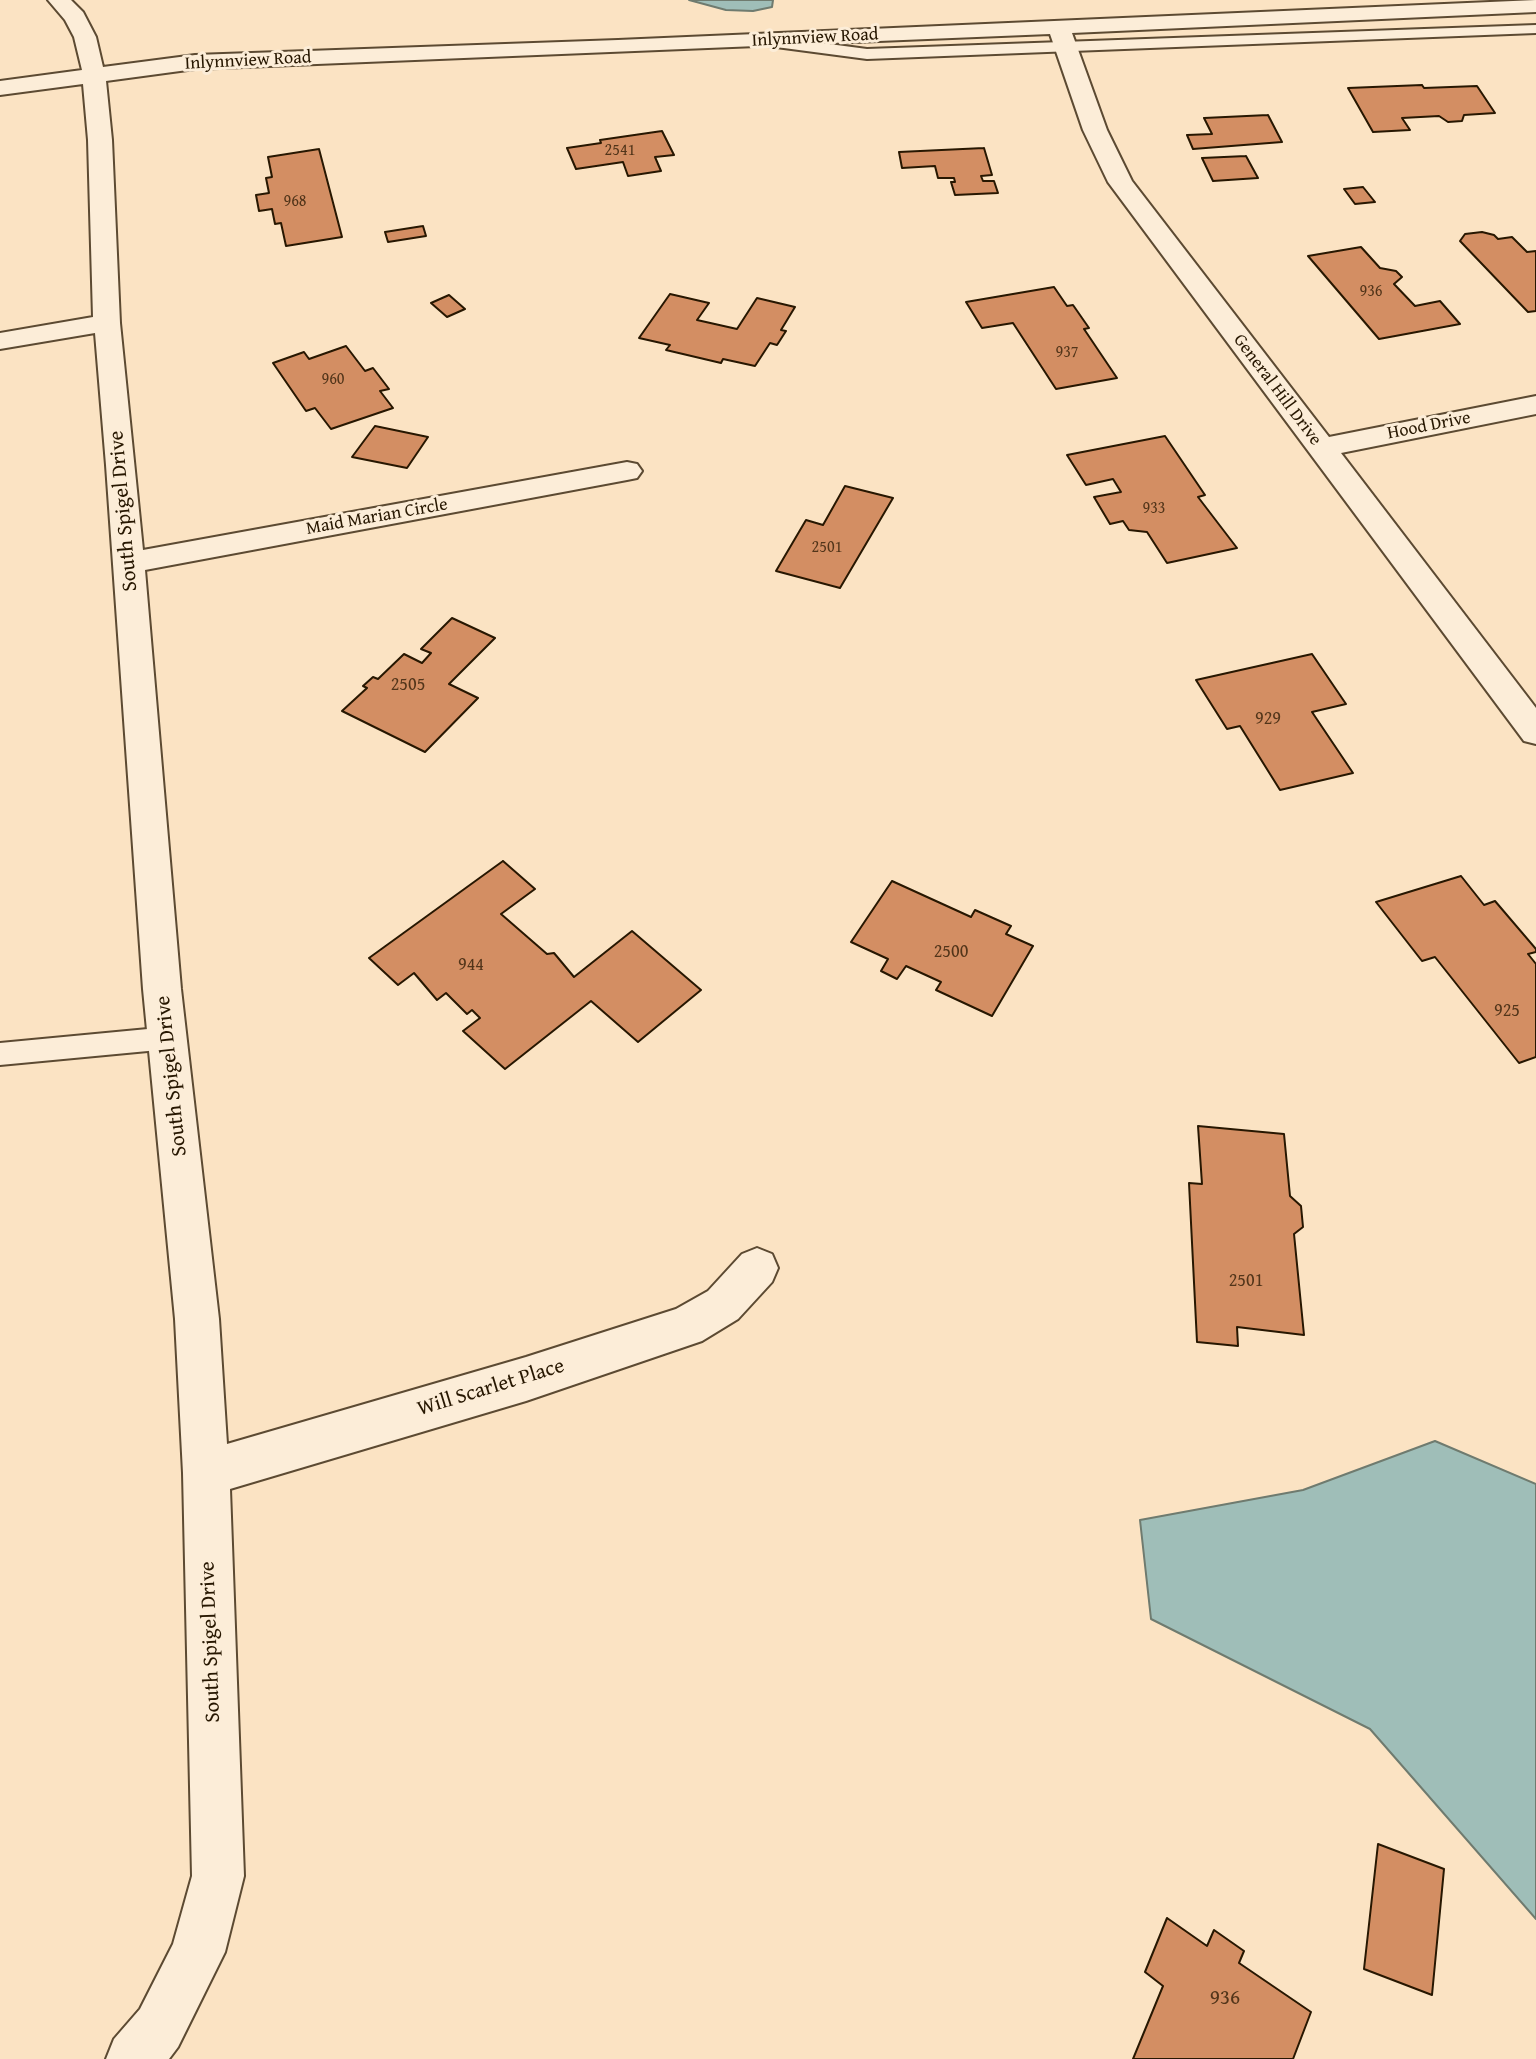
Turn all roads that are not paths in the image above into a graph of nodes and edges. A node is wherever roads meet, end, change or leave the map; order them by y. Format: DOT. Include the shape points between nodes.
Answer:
graph roads {
  1 [pos="59,0"];
  2 [pos="1536,6"];
  3 [pos="1343,7"];
  4 [pos="1536,29"];
  5 [pos="1062,37"];
  6 [pos="94,75"];
  7 [pos="0,88"];
  8 [pos="107,323"];
  9 [pos="0,341"];
  10 [pos="1536,405"];
  11 [pos="1321,448"];
  12 [pos="627,471"];
  13 [pos="128,563"];
  14 [pos="1536,732"];
  15 [pos="169,1038"];
  16 [pos="0,1054"];
  17 [pos="757,1268"];
  18 [pos="206,1473"];
  19 [pos="134,2059"];
  1 -- 6 [label="street, South Spigel Drive" via="85,37"];
  2 -- 3 [label="street, Inlynnview Road"];
  3 -- 5 [label="street, Inlynnview Road"];
  4 -- 5 [label="lane"];
  5 -- 6 [label="street, Inlynnview Road" via="761,40 195,62"];
  5 -- 11 [label="street, General Hill Drive" via="1102,147 1120,182"];
  6 -- 7 [label="street, Inlynnview Road"];
  6 -- 8 [label="street, South Spigel Drive"];
  8 -- 9 [label="street"];
  8 -- 13 [label="street, South Spigel Drive"];
  10 -- 11 [label="street, Hood Drive"];
  11 -- 14 [label="street, General Hill Drive"];
  12 -- 13 [label="street, Maid Marian Circle"];
  13 -- 15 [label="street, South Spigel Drive"];
  15 -- 16 [label="lane"];
  15 -- 18 [label="street, South Spigel Drive" via="197,1319"];
  17 -- 18 [label="street, Will Scarlet Place" via="723,1305 687,1326 526,1379"];
  18 -- 19 [label="street, South Spigel Drive" via="218,1876 198,1952 159,2028"];
}
